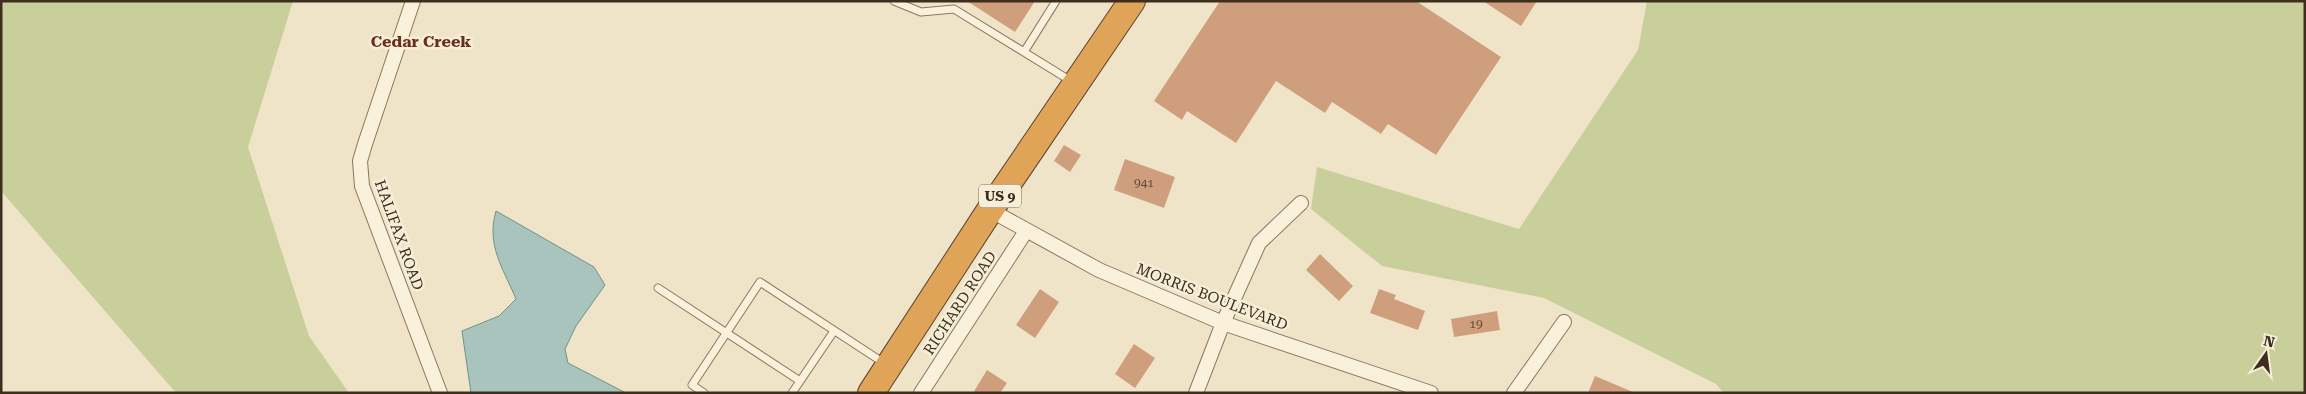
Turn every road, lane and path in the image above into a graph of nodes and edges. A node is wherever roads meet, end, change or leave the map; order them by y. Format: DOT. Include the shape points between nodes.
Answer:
graph roads {
  1 [pos="413,1"];
  2 [pos="894,1"];
  3 [pos="1056,1"];
  4 [pos="1132,1"];
  5 [pos="1024,52"];
  6 [pos="1076,84"];
  7 [pos="1302,203"];
  8 [pos="990,210"];
  9 [pos="1026,230"];
  10 [pos="658,288"];
  11 [pos="1564,322"];
  12 [pos="1223,323"];
  13 [pos="834,331"];
  14 [pos="726,333"];
  15 [pos="889,366"];
  16 [pos="800,381"];
  17 [pos="440,393"];
  18 [pos="704,393"];
  19 [pos="792,393"];
  20 [pos="871,393"];
  21 [pos="921,393"];
  22 [pos="1196,393"];
  23 [pos="1430,393"];
  24 [pos="1514,393"];
  1 -- 17 [label="street, HALIFAX ROAD" via="365,144 360,173 362,186"];
  2 -- 5 [label="lane" via="921,12 954,9"];
  3 -- 5 [label="lane"];
  4 -- 6 [label="highway, US 9"];
  5 -- 6 [label="lane"];
  6 -- 8 [label="highway, US 9"];
  7 -- 12 [label="street" via="1259,243"];
  8 -- 9 [label="street, MORRIS BOULEVARD"];
  8 -- 15 [label="highway, US 9"];
  9 -- 12 [label="street, MORRIS BOULEVARD" via="1100,270"];
  9 -- 21 [label="street, RICHARD ROAD"];
  10 -- 14 [label="lane"];
  11 -- 24 [label="street"];
  12 -- 22 [label="street"];
  12 -- 23 [label="street, MORRIS BOULEVARD"];
  13 -- 14 [label="lane" via="760,282"];
  13 -- 15 [label="lane"];
  13 -- 16 [label="lane"];
  14 -- 16 [label="lane"];
  14 -- 18 [label="lane" via="692,385"];
  15 -- 20 [label="highway, US 9"];
  16 -- 19 [label="lane"];
}
